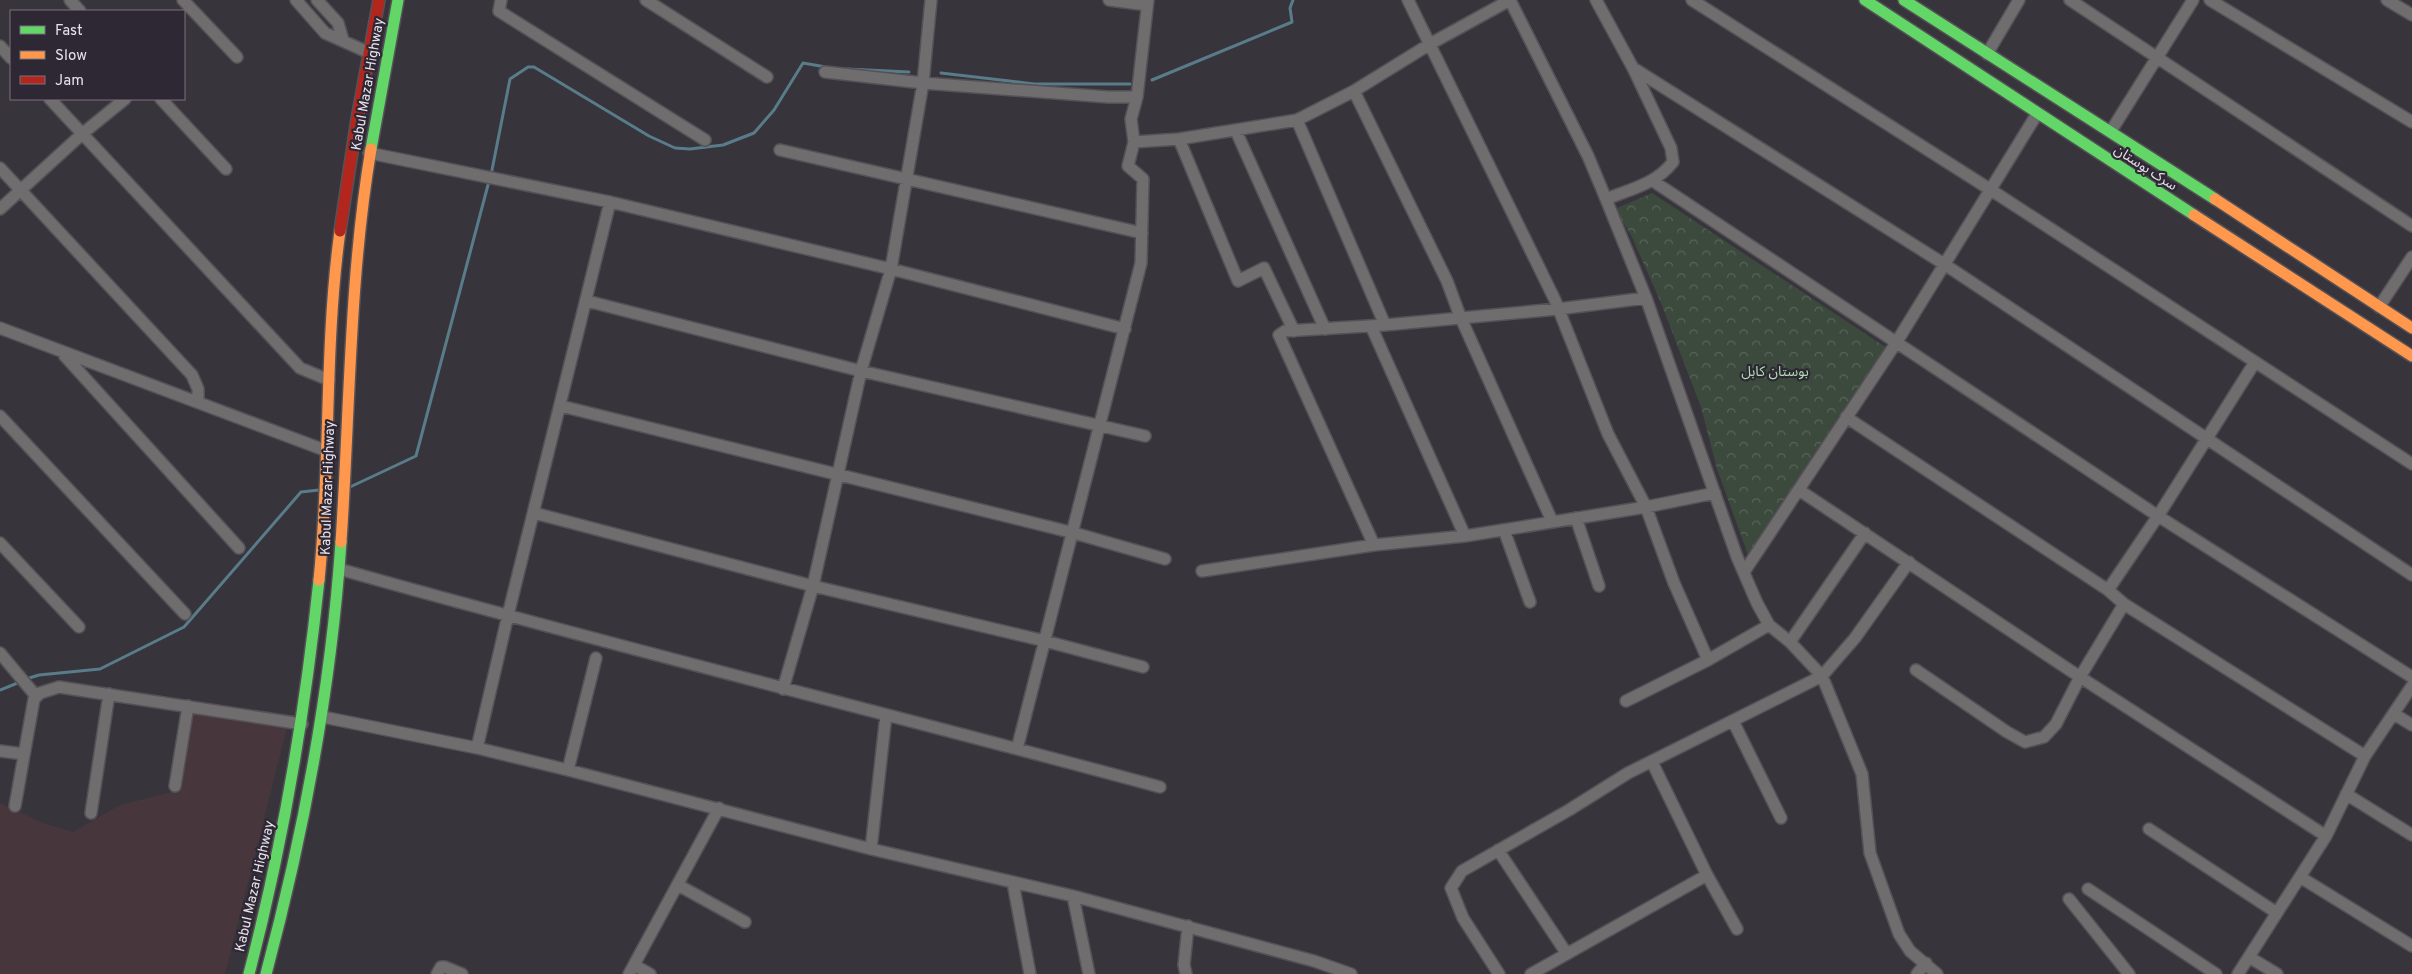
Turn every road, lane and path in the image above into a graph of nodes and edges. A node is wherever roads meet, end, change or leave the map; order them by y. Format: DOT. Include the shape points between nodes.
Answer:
graph roads {
  1 [pos="70,0"];
  2 [pos="183,0"];
  3 [pos="296,0"];
  4 [pos="317,0"];
  5 [pos="379,0"];
  6 [pos="398,0"];
  7 [pos="501,0"];
  8 [pos="646,0"];
  9 [pos="931,0"];
  10 [pos="1109,0"];
  11 [pos="1408,0"];
  12 [pos="1510,0"];
  13 [pos="1596,0"];
  14 [pos="1692,0"];
  15 [pos="1865,0"];
  16 [pos="1904,0"];
  17 [pos="2019,0"];
  18 [pos="2070,0"];
  19 [pos="2193,0"];
  20 [pos="2210,0"];
  21 [pos="2387,0"];
  22 [pos="1147,2"];
  23 [pos="79,10"];
  24 [pos="2412,15"];
  25 [pos="343,40"];
  26 [pos="1430,44"];
  27 [pos="0,46"];
  28 [pos="369,53"];
  29 [pos="1987,54"];
  30 [pos="2157,56"];
  31 [pos="10,57"];
  32 [pos="237,57"];
  33 [pos="387,58"];
  34 [pos="1634,68"];
  35 [pos="825,72"];
  36 [pos="767,77"];
  37 [pos="923,83"];
  38 [pos="1354,91"];
  39 [pos="1137,97"];
  40 [pos="51,100"];
  41 [pos="124,100"];
  42 [pos="162,100"];
  43 [pos="2068,106"];
  44 [pos="2037,114"];
  45 [pos="1297,120"];
  46 [pos="2412,122"];
  47 [pos="2055,125"];
  48 [pos="1236,131"];
  49 [pos="2111,131"];
  50 [pos="82,134"];
  51 [pos="1178,139"];
  52 [pos="705,140"];
  53 [pos="1134,142"];
  54 [pos="780,150"];
  55 [pos="370,154"];
  56 [pos="0,168"];
  57 [pos="226,169"];
  58 [pos="908,178"];
  59 [pos="1652,181"];
  60 [pos="20,190"];
  61 [pos="1991,190"];
  62 [pos="1606,198"];
  63 [pos="610,202"];
  64 [pos="0,209"];
  65 [pos="342,214"];
  66 [pos="361,216"];
  67 [pos="2412,226"];
  68 [pos="1142,233"];
  69 [pos="2412,257"];
  70 [pos="1944,264"];
  71 [pos="891,269"];
  72 [pos="1646,298"];
  73 [pos="587,301"];
  74 [pos="2380,306"];
  75 [pos="1558,309"];
  76 [pos="1460,316"];
  77 [pos="1385,325"];
  78 [pos="1370,326"];
  79 [pos="0,328"];
  80 [pos="2412,328"];
  81 [pos="1125,329"];
  82 [pos="1324,329"];
  83 [pos="1294,330"];
  84 [pos="1896,343"];
  85 [pos="63,354"];
  86 [pos="2412,356"];
  87 [pos="2255,362"];
  88 [pos="861,371"];
  89 [pos="329,380"];
  90 [pos="198,402"];
  91 [pos="561,406"];
  92 [pos="0,416"];
  93 [pos="1846,418"];
  94 [pos="1100,425"];
  95 [pos="1146,436"];
  96 [pos="2208,438"];
  97 [pos="327,451"];
  98 [pos="2412,464"];
  99 [pos="838,475"];
  100 [pos="1799,490"];
  101 [pos="1715,493"];
  102 [pos="1646,507"];
  103 [pos="534,513"];
  104 [pos="2158,516"];
  105 [pos="1576,518"];
  106 [pos="1552,521"];
  107 [pos="1504,530"];
  108 [pos="1074,533"];
  109 [pos="1865,533"];
  110 [pos="1465,536"];
  111 [pos="0,543"];
  112 [pos="1374,545"];
  113 [pos="240,548"];
  114 [pos="1165,560"];
  115 [pos="1909,562"];
  116 [pos="339,568"];
  117 [pos="1202,572"];
  118 [pos="1744,572"];
  119 [pos="2412,575"];
  120 [pos="319,579"];
  121 [pos="337,581"];
  122 [pos="813,586"];
  123 [pos="1599,586"];
  124 [pos="2108,590"];
  125 [pos="1530,602"];
  126 [pos="2124,604"];
  127 [pos="185,614"];
  128 [pos="508,615"];
  129 [pos="1769,625"];
  130 [pos="80,627"];
  131 [pos="1045,641"];
  132 [pos="1790,642"];
  133 [pos="0,653"];
  134 [pos="596,658"];
  135 [pos="1708,660"];
  136 [pos="1143,667"];
  137 [pos="1916,670"];
  138 [pos="1822,676"];
  139 [pos="2080,677"];
  140 [pos="2412,678"];
  141 [pos="2412,686"];
  142 [pos="783,689"];
  143 [pos="34,693"];
  144 [pos="109,694"];
  145 [pos="306,699"];
  146 [pos="1626,701"];
  147 [pos="325,703"];
  148 [pos="188,706"];
  149 [pos="2394,714"];
  150 [pos="886,715"];
  151 [pos="323,716"];
  152 [pos="1733,721"];
  153 [pos="302,724"];
  154 [pos="2412,725"];
  155 [pos="478,748"];
  156 [pos="1017,748"];
  157 [pos="0,751"];
  158 [pos="24,754"];
  159 [pos="2365,756"];
  160 [pos="1652,762"];
  161 [pos="568,770"];
  162 [pos="175,786"];
  163 [pos="1160,787"];
  164 [pos="2346,794"];
  165 [pos="15,806"];
  166 [pos="719,808"];
  167 [pos="92,813"];
  168 [pos="1781,818"];
  169 [pos="2149,829"];
  170 [pos="2412,835"];
  171 [pos="2326,836"];
  172 [pos="871,849"];
  173 [pos="1498,850"];
  174 [pos="1707,875"];
  175 [pos="2300,877"];
  176 [pos="1013,883"];
  177 [pos="678,885"];
  178 [pos="2088,889"];
  179 [pos="1073,896"];
  180 [pos="2069,899"];
  181 [pos="2277,913"];
  182 [pos="745,922"];
  183 [pos="1188,926"];
  184 [pos="1737,929"];
  185 [pos="2412,946"];
  186 [pos="1567,954"];
  187 [pos="2249,957"];
  188 [pos="1926,963"];
  189 [pos="632,970"];
  190 [pos="249,974"];
  191 [pos="266,974"];
  192 [pos="437,974"];
  193 [pos="462,974"];
  194 [pos="650,974"];
  195 [pos="1030,974"];
  196 [pos="1089,974"];
  197 [pos="1186,974"];
  198 [pos="1351,974"];
  199 [pos="1499,974"];
  200 [pos="1531,974"];
  201 [pos="1917,974"];
  202 [pos="1937,974"];
  203 [pos="2129,974"];
  204 [pos="2216,974"];
  205 [pos="2238,974"];
  206 [pos="2277,974"];
  1 -- 23 [label="street"];
  2 -- 32 [label="street"];
  3 -- 25 [label="street" via="325,33"];
  4 -- 25 [label="street" via="338,23"];
  5 -- 28 [label="main road, Kabul Mazar Highway"];
  6 -- 33 [label="main road, Kabul Mazar Highway"];
  7 -- 52 [label="street" via="500,11"];
  8 -- 36 [label="street"];
  9 -- 37 [label="street"];
  10 -- 22 [label="street"];
  11 -- 26 [label="street"];
  12 -- 26 [label="street"];
  12 -- 62 [label="street"];
  13 -- 34 [label="street"];
  14 -- 61 [label="street"];
  15 -- 44 [label="main road, سرک بوستان"];
  16 -- 29 [label="main road, سرک بوستان"];
  17 -- 29 [label="street"];
  18 -- 30 [label="street"];
  19 -- 30 [label="street"];
  20 -- 46 [label="street"];
  21 -- 24 [label="street"];
  22 -- 39 [label="street"];
  25 -- 28 [label="street"];
  26 -- 38 [label="street"];
  26 -- 75 [label="street"];
  27 -- 31 [label="street"];
  28 -- 33 [label="street"];
  28 -- 65 [label="main road, Kabul Mazar Highway"];
  29 -- 43 [label="main road, سرک بوستان"];
  30 -- 49 [label="street"];
  30 -- 67 [label="street"];
  33 -- 55 [label="main road, Kabul Mazar Highway"];
  34 -- 59 [label="street" via="1671,148 1673,162"];
  34 -- 70 [label="street"];
  35 -- 37 [label="street"];
  37 -- 39 [label="street"];
  37 -- 58 [label="street"];
  38 -- 45 [label="street"];
  38 -- 76 [label="street" via="1447,281"];
  39 -- 53 [label="street" via="1131,118"];
  40 -- 50 [label="street"];
  41 -- 50 [label="street"];
  42 -- 57 [label="street"];
  43 -- 47 [label="main road"];
  43 -- 49 [label="main road, سرک بوستان"];
  44 -- 47 [label="main road, سرک بوستان"];
  44 -- 61 [label="street"];
  45 -- 48 [label="street"];
  45 -- 77 [label="street"];
  47 -- 86 [label="main road, سرک بوستان"];
  48 -- 51 [label="street"];
  48 -- 82 [label="street"];
  49 -- 74 [label="main road, سرک بوستان"];
  50 -- 60 [label="street"];
  50 -- 89 [label="street" via="300,368"];
  51 -- 53 [label="street"];
  51 -- 83 [label="street" via="1238,281 1264,268"];
  53 -- 68 [label="street" via="1128,166 1143,179"];
  54 -- 58 [label="street"];
  55 -- 63 [label="street"];
  55 -- 66 [label="main road, Kabul Mazar Highway"];
  56 -- 60 [label="street"];
  58 -- 68 [label="street"];
  58 -- 71 [label="street"];
  59 -- 62 [label="street"];
  59 -- 84 [label="street"];
  60 -- 64 [label="street"];
  60 -- 90 [label="street" via="192,375 198,389"];
  61 -- 70 [label="street"];
  61 -- 87 [label="street"];
  62 -- 72 [label="street"];
  63 -- 71 [label="street"];
  63 -- 73 [label="street"];
  65 -- 66 [label="main road"];
  65 -- 89 [label="main road, Kabul Mazar Highway" via="330,320"];
  66 -- 116 [label="main road, Kabul Mazar Highway" via="347,366"];
  68 -- 81 [label="street" via="1141,263"];
  69 -- 74 [label="street"];
  70 -- 84 [label="street"];
  70 -- 96 [label="street"];
  71 -- 81 [label="street"];
  71 -- 88 [label="street"];
  72 -- 75 [label="street"];
  72 -- 101 [label="street"];
  73 -- 88 [label="street"];
  73 -- 91 [label="street"];
  74 -- 80 [label="main road, سرک بوستان"];
  75 -- 76 [label="street"];
  75 -- 102 [label="street" via="1608,434"];
  76 -- 77 [label="street"];
  76 -- 106 [label="street"];
  77 -- 78 [label="street"];
  78 -- 82 [label="street"];
  78 -- 110 [label="street"];
  79 -- 85 [label="street"];
  81 -- 94 [label="street"];
  82 -- 83 [label="street"];
  83 -- 112 [label="street" via="1285,331 1280,336"];
  84 -- 93 [label="street"];
  84 -- 104 [label="street"];
  85 -- 90 [label="street"];
  85 -- 113 [label="street"];
  87 -- 96 [label="street"];
  87 -- 98 [label="street"];
  88 -- 94 [label="street"];
  88 -- 99 [label="street"];
  89 -- 97 [label="main road, Kabul Mazar Highway"];
  90 -- 97 [label="street"];
  91 -- 99 [label="street"];
  91 -- 103 [label="street"];
  92 -- 127 [label="street"];
  93 -- 100 [label="street"];
  93 -- 124 [label="street"];
  94 -- 95 [label="street"];
  94 -- 108 [label="street"];
  96 -- 104 [label="street"];
  96 -- 119 [label="street"];
  97 -- 120 [label="main road, Kabul Mazar Highway"];
  99 -- 108 [label="street"];
  99 -- 122 [label="street"];
  100 -- 109 [label="street"];
  100 -- 118 [label="street"];
  101 -- 102 [label="street"];
  101 -- 118 [label="street"];
  102 -- 105 [label="street"];
  102 -- 135 [label="street" via="1674,584"];
  103 -- 122 [label="street"];
  103 -- 128 [label="street"];
  104 -- 124 [label="street"];
  104 -- 140 [label="street"];
  105 -- 106 [label="street"];
  105 -- 123 [label="street"];
  106 -- 107 [label="street"];
  107 -- 110 [label="street"];
  107 -- 125 [label="street"];
  108 -- 114 [label="street"];
  108 -- 131 [label="street"];
  109 -- 115 [label="street"];
  109 -- 132 [label="street"];
  110 -- 112 [label="street"];
  111 -- 130 [label="street"];
  112 -- 117 [label="street"];
  115 -- 138 [label="street"];
  115 -- 139 [label="street"];
  116 -- 121 [label="main road, Kabul Mazar Highway"];
  116 -- 128 [label="street"];
  118 -- 129 [label="street"];
  120 -- 121 [label="main road"];
  120 -- 145 [label="main road, Kabul Mazar Highway"];
  121 -- 147 [label="main road, Kabul Mazar Highway"];
  122 -- 131 [label="street"];
  122 -- 142 [label="street"];
  124 -- 126 [label="street"];
  126 -- 139 [label="street"];
  126 -- 159 [label="street"];
  128 -- 142 [label="street"];
  128 -- 155 [label="street"];
  129 -- 132 [label="street"];
  129 -- 135 [label="street"];
  131 -- 136 [label="street"];
  131 -- 156 [label="street"];
  132 -- 138 [label="street"];
  133 -- 143 [label="street"];
  134 -- 161 [label="street"];
  135 -- 146 [label="street"];
  137 -- 139 [label="street" via="2026,742 2044,737 2056,724"];
  138 -- 152 [label="street"];
  138 -- 188 [label="street" via="1862,774 1870,853 1900,934 1910,952"];
  139 -- 171 [label="street"];
  141 -- 149 [label="street"];
  142 -- 150 [label="street"];
  143 -- 144 [label="street" via="59,687"];
  143 -- 158 [label="street"];
  144 -- 148 [label="street"];
  144 -- 167 [label="street"];
  145 -- 147 [label="main road"];
  145 -- 153 [label="main road, Kabul Mazar Highway"];
  147 -- 151 [label="main road, Kabul Mazar Highway"];
  148 -- 153 [label="street"];
  148 -- 162 [label="street"];
  149 -- 154 [label="street"];
  149 -- 159 [label="street"];
  150 -- 156 [label="street"];
  150 -- 172 [label="street"];
  151 -- 155 [label="street"];
  151 -- 191 [label="main road, Kabul Mazar Highway" via="288,897"];
  152 -- 160 [label="street"];
  152 -- 168 [label="street"];
  153 -- 190 [label="main road, Kabul Mazar Highway" via="268,905"];
  155 -- 161 [label="street"];
  156 -- 163 [label="street"];
  157 -- 158 [label="street"];
  158 -- 165 [label="street"];
  159 -- 164 [label="street"];
  160 -- 173 [label="street"];
  160 -- 174 [label="street"];
  161 -- 166 [label="street"];
  164 -- 170 [label="street"];
  164 -- 171 [label="street"];
  166 -- 172 [label="street"];
  166 -- 177 [label="street"];
  169 -- 181 [label="street"];
  171 -- 175 [label="street"];
  172 -- 176 [label="street"];
  173 -- 186 [label="street"];
  173 -- 199 [label="street" via="1462,871 1451,888 1463,918"];
  174 -- 184 [label="street"];
  174 -- 186 [label="street"];
  175 -- 181 [label="street"];
  175 -- 185 [label="street"];
  176 -- 179 [label="street"];
  176 -- 195 [label="street"];
  177 -- 182 [label="street"];
  177 -- 189 [label="street"];
  178 -- 204 [label="street"];
  179 -- 183 [label="street"];
  179 -- 196 [label="street"];
  180 -- 203 [label="street"];
  181 -- 187 [label="street"];
  183 -- 197 [label="street"];
  183 -- 198 [label="street"];
  186 -- 200 [label="street"];
  187 -- 205 [label="street"];
  187 -- 206 [label="street"];
  188 -- 201 [label="street"];
  188 -- 202 [label="street"];
  189 -- 194 [label="street"];
  192 -- 193 [label="street" via="441,967"];
}
